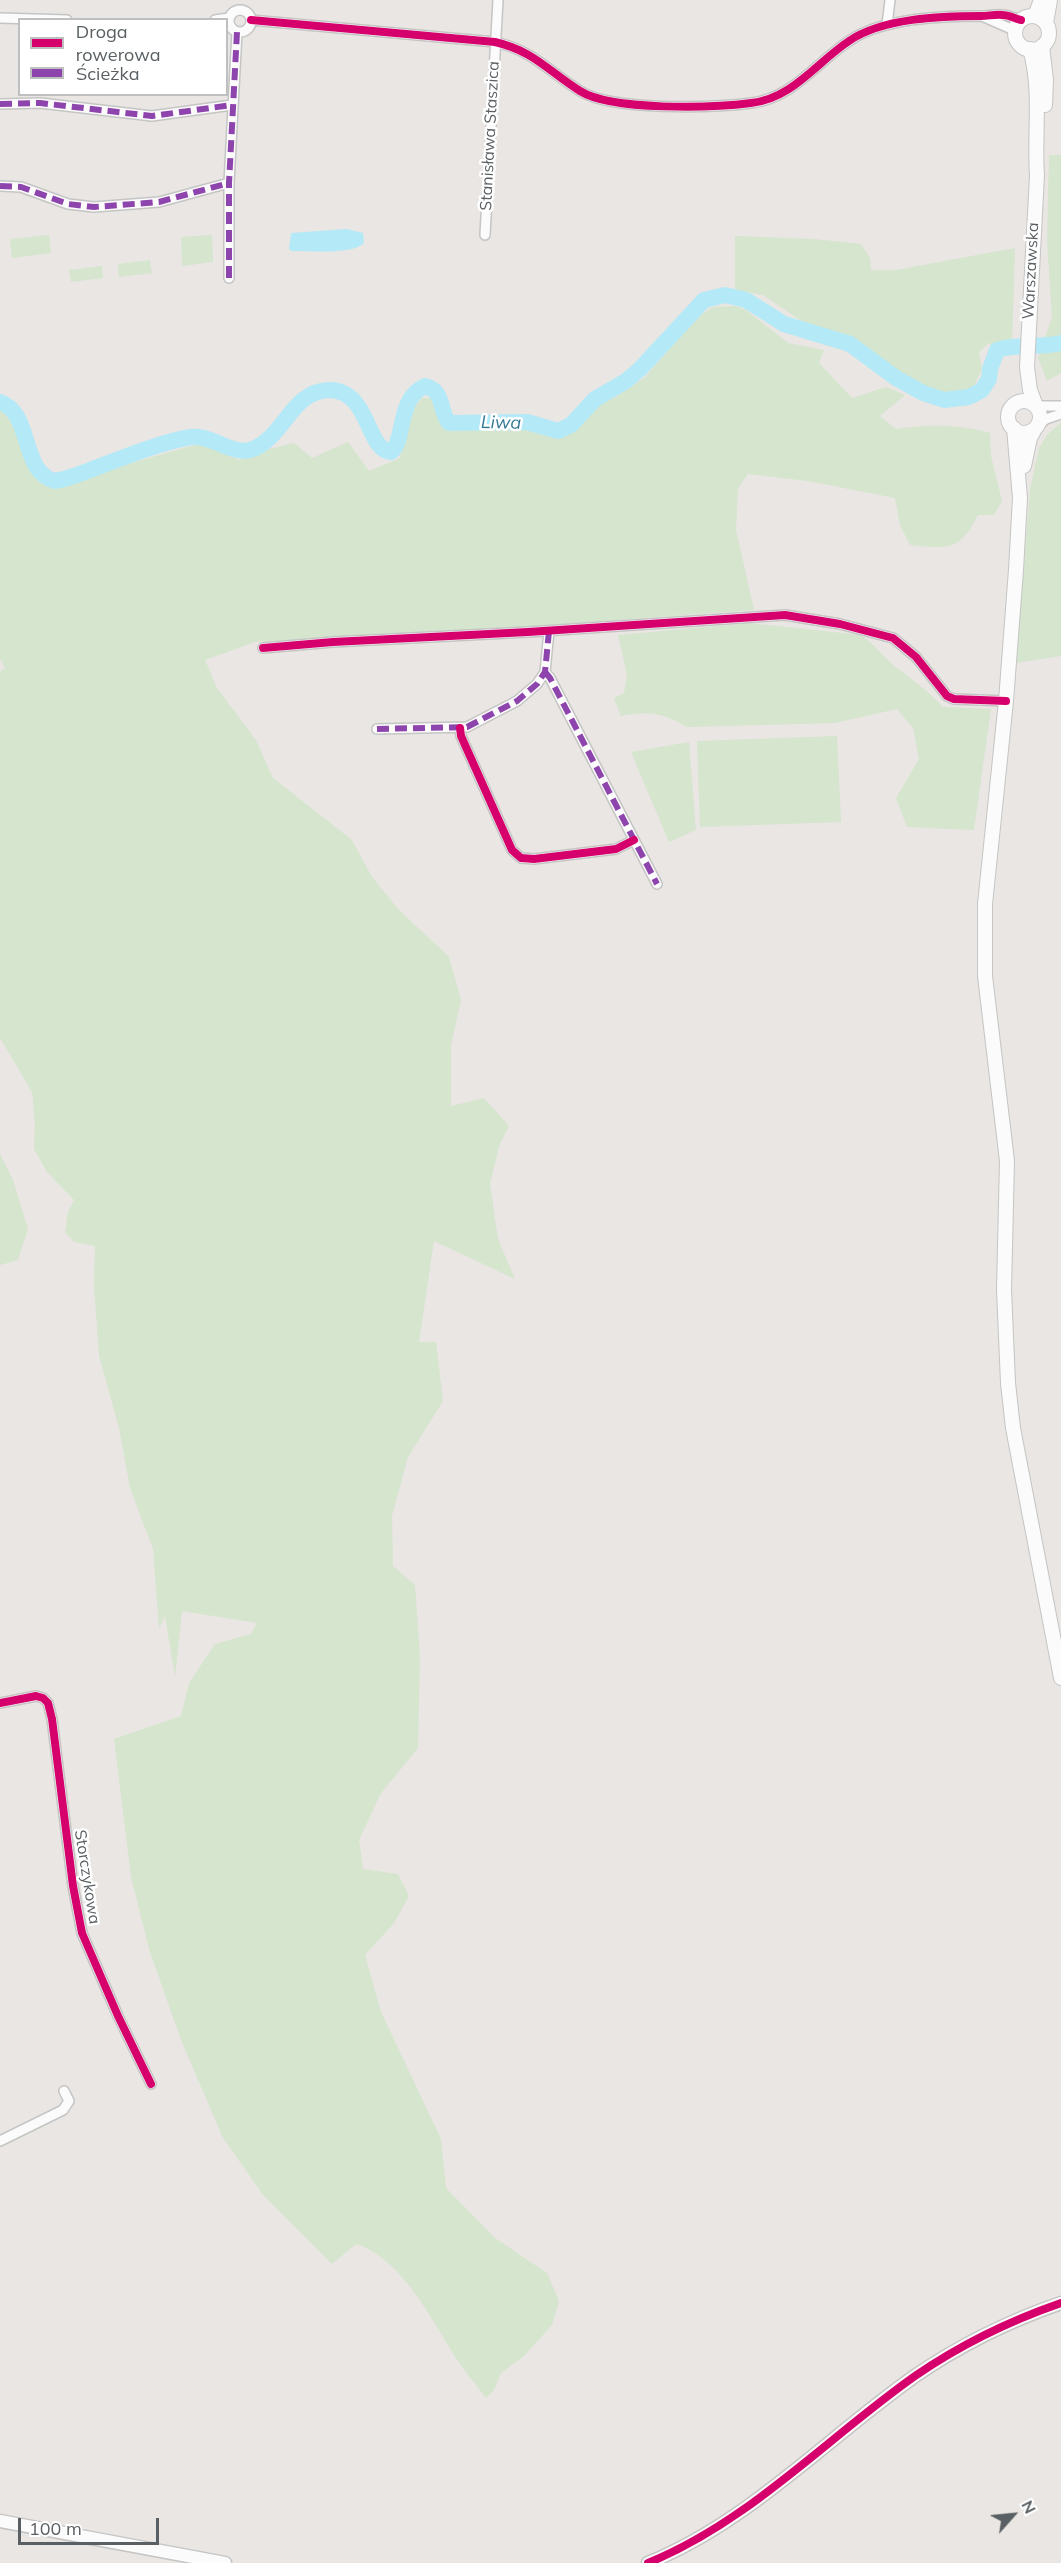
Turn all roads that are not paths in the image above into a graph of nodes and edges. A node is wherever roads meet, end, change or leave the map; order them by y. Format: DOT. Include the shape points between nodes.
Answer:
graph roads {
  1 [pos="238,0"];
  2 [pos="246,0"];
  3 [pos="498,0"];
  4 [pos="890,0"];
  5 [pos="1041,0"];
  6 [pos="1050,0"];
  7 [pos="245,14"];
  8 [pos="0,18"];
  9 [pos="18,19"];
  10 [pos="1040,20"];
  11 [pos="886,25"];
  12 [pos="231,26"];
  13 [pos="1018,26"];
  14 [pos="495,42"];
  15 [pos="1036,47"];
  16 [pos="0,104"];
  17 [pos="232,105"];
  18 [pos="229,183"];
  19 [pos="0,186"];
  20 [pos="485,235"];
  21 [pos="229,278"];
  22 [pos="1026,367"];
  23 [pos="1016,403"];
  24 [pos="1036,406"];
  25 [pos="1061,406"];
  26 [pos="1061,414"];
  27 [pos="1036,427"];
  28 [pos="1014,428"];
  29 [pos="1020,498"];
  30 [pos="549,631"];
  31 [pos="263,648"];
  32 [pos="545,672"];
  33 [pos="1006,701"];
  34 [pos="460,728"];
  35 [pos="377,729"];
  36 [pos="634,840"];
  37 [pos="657,884"];
  38 [pos="1061,1678"];
  39 [pos="0,1703"];
  40 [pos="151,2084"];
  41 [pos="64,2091"];
  42 [pos="0,2141"];
  43 [pos="1061,2303"];
  44 [pos="0,2521"];
  45 [pos="225,2563"];
  46 [pos="648,2563"];
  1 -- 7 [label="street"];
  2 -- 7 [label="street"];
  3 -- 14 [label="street, Stanisława Staszica"];
  4 -- 11 [label="street"];
  5 -- 10 [label="main road"];
  6 -- 10 [label="main road"];
  7 -- 12 [label="street"];
  7 -- 12 [label="street" via="248,30"];
  7 -- 14 [label="street"];
  8 -- 9 [label="street"];
  10 -- 13 [label="main road"];
  10 -- 15 [label="main road" via="1048,36"];
  11 -- 13 [label="street" via="948,16 1003,14"];
  11 -- 14 [label="street" via="854,37 784,92 764,101 734,104 621,104 597,99 524,51"];
  12 -- 17 [label="street"];
  13 -- 15 [label="main road" via="1019,43"];
  14 -- 20 [label="street, Stanisława Staszica"];
  15 -- 22 [label="main road, Warszawska" via="1046,80 1044,147 1037,175"];
  16 -- 17 [label="street" via="40,103 152,116"];
  17 -- 18 [label="street"];
  18 -- 19 [label="street" via="159,202 94,207 68,204 21,187"];
  18 -- 21 [label="street"];
  22 -- 23 [label="main road"];
  22 -- 24 [label="main road"];
  23 -- 24 [label="main road" via="1027,401"];
  23 -- 28 [label="main road" via="1008,416"];
  24 -- 25 [label="street"];
  24 -- 27 [label="main road" via="1040,416"];
  26 -- 27 [label="street"];
  27 -- 28 [label="main road" via="1028,432"];
  27 -- 29 [label="main road" via="1026,451"];
  28 -- 29 [label="main road"];
  29 -- 33 [label="main road"];
  30 -- 31 [label="street"];
  30 -- 32 [label="street"];
  30 -- 33 [label="street" via="764,615 808,618 863,629 901,643 947,696 954,699"];
  32 -- 34 [label="street" via="517,701"];
  32 -- 36 [label="street"];
  33 -- 38 [label="main road" via="984,937 1007,1161 1005,1346 1013,1428"];
  34 -- 35 [label="street"];
  34 -- 36 [label="street" via="512,850 521,858 615,849"];
  36 -- 37 [label="street"];
  39 -- 40 [label="street, Storczykowa" via="36,1696 48,1702 82,1933"];
  41 -- 42 [label="street" via="69,2101 63,2110"];
  43 -- 46 [label="street" via="998,2328 939,2360 729,2519 686,2546"];
  44 -- 45 [label="street"];
}
